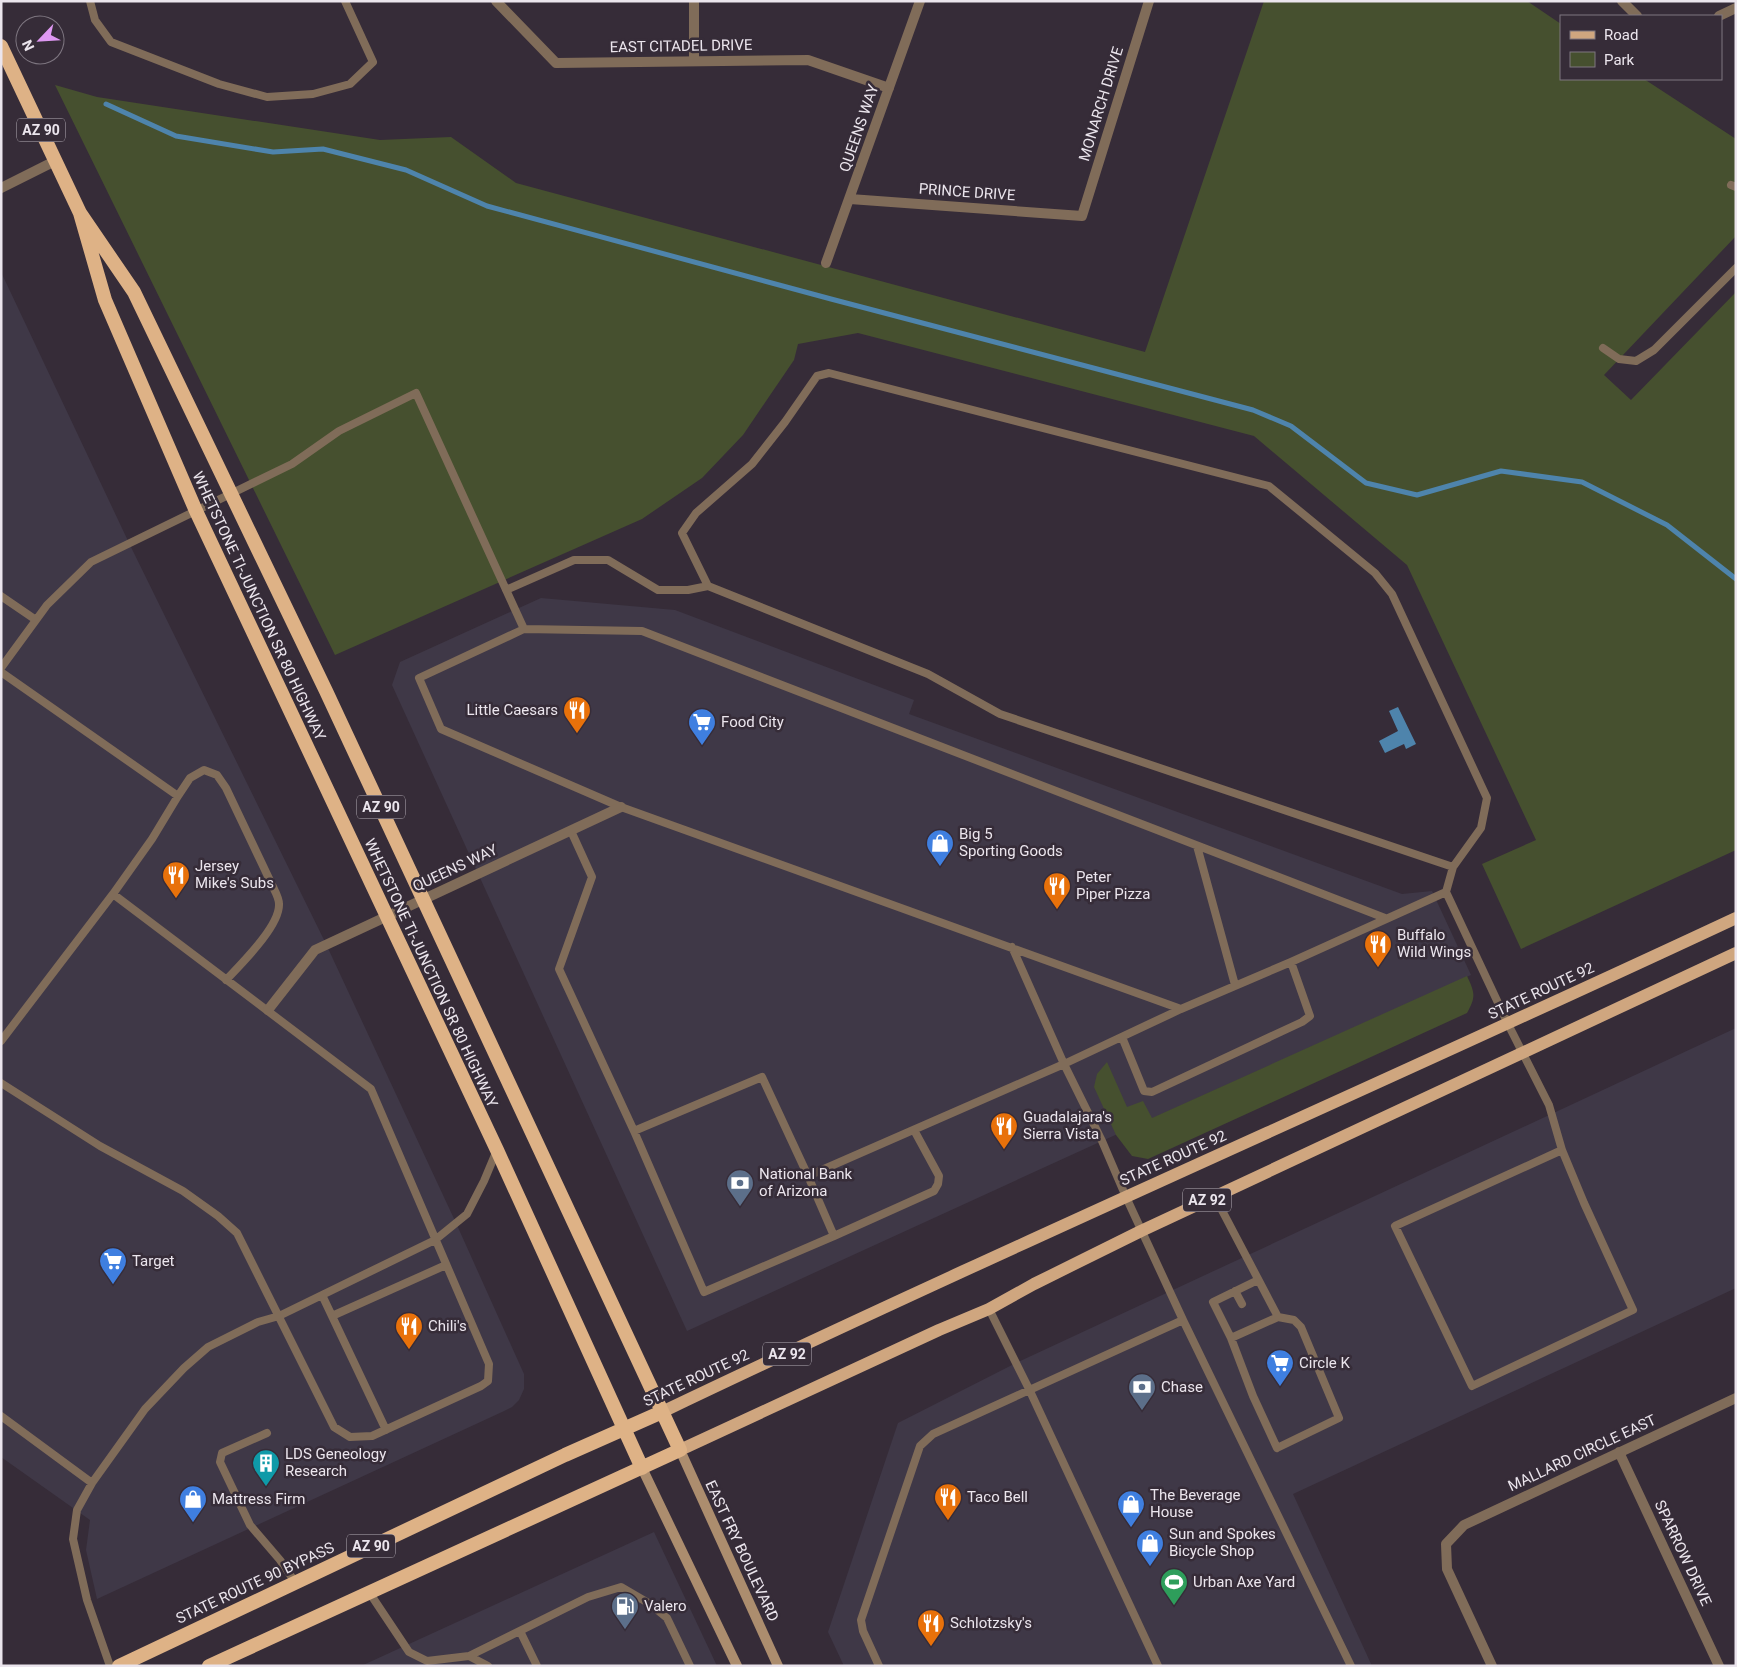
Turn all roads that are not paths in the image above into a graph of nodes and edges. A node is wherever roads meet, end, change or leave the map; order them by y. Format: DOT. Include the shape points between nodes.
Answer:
graph roads {
  1 [pos="90,1"];
  2 [pos="345,1"];
  3 [pos="496,1"];
  4 [pos="694,1"];
  5 [pos="920,1"];
  6 [pos="1148,1"];
  7 [pos="1622,1"];
  8 [pos="1736,8"];
  9 [pos="1636,15"];
  10 [pos="1721,15"];
  11 [pos="1,46"];
  12 [pos="694,61"];
  13 [pos="888,88"];
  14 [pos="55,161"];
  15 [pos="1,188"];
  16 [pos="850,199"];
  17 [pos="80,213"];
  18 [pos="1082,216"];
  19 [pos="826,263"];
  20 [pos="1736,268"];
  21 [pos="1603,348"];
  22 [pos="232,494"];
  23 [pos="196,511"];
  24 [pos="708,586"];
  25 [pos="506,590"];
  26 [pos="1,596"];
  27 [pos="36,620"];
  28 [pos="524,629"];
  29 [pos="3,663"];
  30 [pos="1,672"];
  31 [pos="178,796"];
  32 [pos="621,807"];
  33 [pos="570,831"];
  34 [pos="1198,846"];
  35 [pos="1453,867"];
  36 [pos="1446,892"];
  37 [pos="113,894"];
  38 [pos="424,899"];
  39 [pos="386,917"];
  40 [pos="1386,918"];
  41 [pos="1736,918"];
  42 [pos="1012,948"];
  43 [pos="1736,953"];
  44 [pos="1291,962"];
  45 [pos="226,980"];
  46 [pos="1235,985"];
  47 [pos="1181,1009"];
  48 [pos="268,1010"];
  49 [pos="1508,1024"];
  50 [pos="1122,1037"];
  51 [pos="1,1041"];
  52 [pos="1522,1053"];
  53 [pos="1064,1064"];
  54 [pos="1,1083"];
  55 [pos="914,1130"];
  56 [pos="634,1131"];
  57 [pos="497,1150"];
  58 [pos="1562,1150"];
  59 [pos="808,1176"];
  60 [pos="1126,1197"];
  61 [pos="1215,1197"];
  62 [pos="1141,1231"];
  63 [pos="834,1236"];
  64 [pos="435,1240"];
  65 [pos="446,1265"];
  66 [pos="1258,1280"];
  67 [pos="1235,1291"];
  68 [pos="322,1295"];
  69 [pos="1242,1304"];
  70 [pos="989,1309"];
  71 [pos="279,1316"];
  72 [pos="332,1316"];
  73 [pos="1278,1317"];
  74 [pos="1183,1320"];
  75 [pos="1250,1320"];
  76 [pos="1253,1328"];
  77 [pos="1231,1338"];
  78 [pos="1029,1389"];
  79 [pos="1736,1398"];
  80 [pos="662,1412"];
  81 [pos="1,1416"];
  82 [pos="624,1429"];
  83 [pos="386,1430"];
  84 [pos="267,1433"];
  85 [pos="680,1450"];
  86 [pos="1619,1452"];
  87 [pos="642,1468"];
  88 [pos="92,1483"];
  89 [pos="295,1582"];
  90 [pos="369,1592"];
  91 [pos="520,1631"];
  92 [pos="469,1656"];
  93 [pos="424,1663"];
  94 [pos="110,1666"];
  95 [pos="119,1666"];
  96 [pos="209,1666"];
  97 [pos="488,1666"];
  98 [pos="537,1666"];
  99 [pos="690,1666"];
  100 [pos="737,1666"];
  101 [pos="778,1666"];
  102 [pos="879,1666"];
  103 [pos="1158,1666"];
  104 [pos="1351,1666"];
  105 [pos="1492,1666"];
  106 [pos="1719,1666"];
  1 -- 2 [label="lane" via="95,20 111,42 219,84 267,97 313,94 350,84 373,62"];
  3 -- 12 [label="street, EAST CITADEL DRIVE" via="556,63"];
  4 -- 12 [label="street"];
  5 -- 13 [label="street, QUEENS WAY"];
  6 -- 18 [label="street, MONARCH DRIVE"];
  7 -- 9 [label="street"];
  8 -- 10 [label="street"];
  11 -- 14 [label="highway, WHETSTONE TI-JUNCTION SR 80 HIGHWAY / AZ 90"];
  12 -- 13 [label="street, EAST CITADEL DRIVE" via="808,60"];
  13 -- 16 [label="street, QUEENS WAY"];
  14 -- 15 [label="street"];
  14 -- 17 [label="highway, WHETSTONE TI-JUNCTION SR 80 HIGHWAY / AZ 90"];
  16 -- 18 [label="street, PRINCE DRIVE"];
  16 -- 19 [label="street, QUEENS WAY"];
  17 -- 22 [label="highway, WHETSTONE TI-JUNCTION SR 80 HIGHWAY / AZ 90" via="134,292"];
  17 -- 23 [label="highway, WHETSTONE TI-JUNCTION SR 80 HIGHWAY / AZ 90" via="105,300"];
  20 -- 21 [label="lane" via="1654,350 1636,361 1619,359"];
  22 -- 23 [label="lane"];
  22 -- 25 [label="lane" via="292,464 339,431 416,393"];
  22 -- 38 [label="highway, WHETSTONE TI-JUNCTION SR 80 HIGHWAY / AZ 90"];
  23 -- 27 [label="lane" via="90,562"];
  23 -- 39 [label="highway, WHETSTONE TI-JUNCTION SR 80 HIGHWAY / AZ 90"];
  24 -- 25 [label="lane" via="658,590 608,560 574,560"];
  24 -- 35 [label="lane" via="928,674 1000,714"];
  24 -- 35 [label="lane" via="682,533 696,513 752,464 817,376 829,373 1269,486 1375,573 1392,594 1487,798 1481,828"];
  25 -- 28 [label="lane"];
  26 -- 27 [label="lane"];
  27 -- 29 [label="lane"];
  28 -- 32 [label="lane" via="419,678 441,729"];
  28 -- 34 [label="lane" via="642,632"];
  30 -- 31 [label="lane"];
  31 -- 37 [label="lane"];
  31 -- 45 [label="lane" via="190,778 204,770 217,775 279,904 275,919 258,945"];
  32 -- 33 [label="street, QUEENS WAY"];
  32 -- 42 [label="lane"];
  33 -- 38 [label="street, QUEENS WAY"];
  33 -- 56 [label="lane" via="592,877 559,969"];
  34 -- 40 [label="lane"];
  34 -- 46 [label="lane"];
  35 -- 36 [label="lane"];
  36 -- 40 [label="lane"];
  36 -- 49 [label="lane"];
  37 -- 45 [label="lane"];
  37 -- 51 [label="lane"];
  38 -- 39 [label="street, QUEENS WAY"];
  38 -- 80 [label="highway, WHETSTONE TI-JUNCTION SR 80 HIGHWAY / AZ 90"];
  39 -- 48 [label="street, QUEENS WAY" via="315,950"];
  39 -- 57 [label="highway, WHETSTONE TI-JUNCTION SR 80 HIGHWAY / AZ 90"];
  40 -- 44 [label="lane"];
  41 -- 49 [label="main road, STATE ROUTE 92 / AZ 92"];
  42 -- 47 [label="lane"];
  42 -- 53 [label="lane"];
  43 -- 52 [label="main road, AZ 92"];
  44 -- 46 [label="lane"];
  44 -- 50 [label="lane" via="1310,1016 1152,1092 1144,1091"];
  45 -- 48 [label="lane"];
  46 -- 47 [label="lane"];
  47 -- 50 [label="lane"];
  48 -- 64 [label="lane" via="371,1089"];
  49 -- 52 [label="lane"];
  49 -- 60 [label="main road, STATE ROUTE 92 / AZ 92"];
  50 -- 53 [label="lane"];
  52 -- 58 [label="lane" via="1548,1105"];
  52 -- 61 [label="main road, AZ 92"];
  53 -- 55 [label="lane"];
  53 -- 60 [label="lane"];
  54 -- 71 [label="lane" via="100,1146 183,1191 218,1216 237,1232"];
  55 -- 59 [label="lane"];
  55 -- 63 [label="lane" via="938,1176 934,1191"];
  56 -- 59 [label="lane" via="762,1077"];
  56 -- 63 [label="lane" via="704,1292"];
  57 -- 64 [label="lane" via="467,1214"];
  57 -- 82 [label="highway, WHETSTONE TI-JUNCTION SR 80 HIGHWAY / AZ 90"];
  58 -- 58 [label="lane" via="1632,1310 1472,1386 1395,1226"];
  59 -- 63 [label="lane"];
  60 -- 62 [label="lane"];
  60 -- 80 [label="main road, STATE ROUTE 92 / AZ 92"];
  61 -- 62 [label="main road, AZ 92"];
  61 -- 66 [label="lane"];
  62 -- 70 [label="main road, AZ 92"];
  62 -- 74 [label="lane"];
  64 -- 65 [label="lane"];
  64 -- 68 [label="lane"];
  65 -- 72 [label="lane"];
  65 -- 83 [label="lane" via="489,1364 488,1381"];
  66 -- 67 [label="lane"];
  66 -- 73 [label="lane"];
  67 -- 69 [label="lane"];
  67 -- 77 [label="lane" via="1213,1302"];
  68 -- 71 [label="lane"];
  68 -- 72 [label="lane"];
  70 -- 78 [label="lane"];
  70 -- 85 [label="main road, AZ 92"];
  71 -- 83 [label="lane" via="334,1427 350,1437 372,1436"];
  71 -- 88 [label="lane" via="258,1322 208,1346 145,1409"];
  72 -- 83 [label="lane"];
  73 -- 76 [label="lane"];
  73 -- 77 [label="lane" via="1294,1320 1301,1327 1339,1418 1277,1448"];
  74 -- 78 [label="lane"];
  74 -- 104 [label="lane"];
  75 -- 76 [label="lane"];
  76 -- 77 [label="lane"];
  78 -- 102 [label="lane" via="933,1434 920,1446 861,1620"];
  78 -- 103 [label="lane"];
  79 -- 86 [label="street, MALLARD CIRCLE EAST"];
  80 -- 82 [label="highway, STATE ROUTE 92 / AZ 92"];
  80 -- 85 [label="highway, WHETSTONE TI-JUNCTION SR 80 HIGHWAY / AZ 90"];
  81 -- 88 [label="lane"];
  82 -- 87 [label="highway, WHETSTONE TI-JUNCTION SR 80 HIGHWAY / AZ 90"];
  82 -- 89 [label="highway, STATE ROUTE 90 BYPASS / AZ 90"];
  84 -- 89 [label="lane" via="222,1453 220,1462 250,1525"];
  85 -- 87 [label="highway, AZ 90"];
  85 -- 101 [label="main road, EAST FRY BOULEVARD"];
  86 -- 105 [label="street, MALLARD CIRCLE EAST" via="1464,1525 1446,1544 1447,1569"];
  86 -- 106 [label="street, SPARROW DRIVE"];
  87 -- 90 [label="highway, AZ 90"];
  87 -- 100 [label="main road"];
  88 -- 94 [label="lane" via="77,1510 73,1539 87,1600"];
  89 -- 95 [label="highway, STATE ROUTE 90 BYPASS / AZ 90"];
  90 -- 93 [label="lane" via="409,1652"];
  90 -- 96 [label="highway, AZ 90"];
  91 -- 92 [label="lane"];
  91 -- 98 [label="lane"];
  91 -- 99 [label="lane" via="588,1597 621,1587 667,1618"];
  92 -- 93 [label="lane"];
  92 -- 97 [label="lane"];
}
